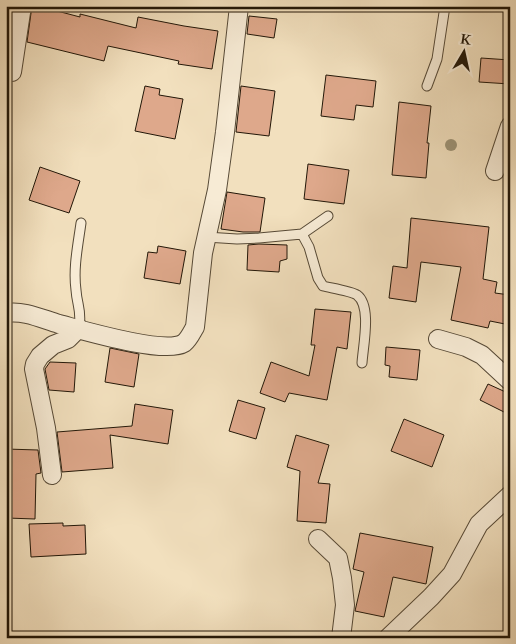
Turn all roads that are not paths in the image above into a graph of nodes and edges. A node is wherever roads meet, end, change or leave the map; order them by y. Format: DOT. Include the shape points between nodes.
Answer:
graph roads {
  1 [pos="22,6"];
  2 [pos="239,6"];
  3 [pos="445,6"];
  4 [pos="12,72"];
  5 [pos="427,86"];
  6 [pos="510,126"];
  7 [pos="495,171"];
  8 [pos="328,216"];
  9 [pos="81,224"];
  10 [pos="302,234"];
  11 [pos="206,237"];
  12 [pos="6,313"];
  13 [pos="79,328"];
  14 [pos="438,339"];
  15 [pos="362,363"];
  16 [pos="510,381"];
  17 [pos="52,475"];
  18 [pos="510,495"];
  19 [pos="318,540"];
  20 [pos="341,638"];
  21 [pos="388,638"];
  1 -- 4 [label="street"];
  2 -- 11 [label="street" via="218,180"];
  3 -- 5 [label="lane" via="437,59"];
  6 -- 7 [label="street"];
  8 -- 10 [label="lane"];
  9 -- 13 [label="lane" via="76,262 76,290 81,314"];
  10 -- 11 [label="lane" via="237,239"];
  10 -- 15 [label="lane" via="323,286 356,294 362,300 366,314"];
  11 -- 13 [label="street" via="195,327 183,343 171,346 149,344"];
  12 -- 13 [label="street" via="32,315"];
  13 -- 17 [label="street" via="68,339 53,345 34,364"];
  14 -- 16 [label="street" via="482,355"];
  18 -- 21 [label="street" via="479,524 452,574"];
  19 -- 20 [label="street" via="338,558 345,605"];
}
